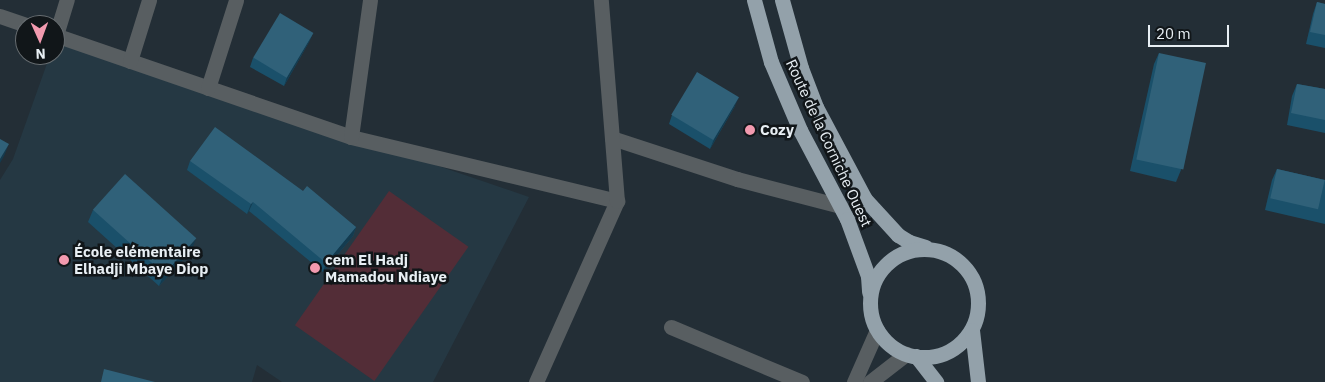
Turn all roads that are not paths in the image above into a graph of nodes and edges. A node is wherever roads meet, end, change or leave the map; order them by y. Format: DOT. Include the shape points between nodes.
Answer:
graph roads {
  1 [pos="67,0"];
  2 [pos="149,0"];
  3 [pos="236,0"];
  4 [pos="370,0"];
  5 [pos="600,0"];
  6 [pos="754,0"];
  7 [pos="782,0"];
  8 [pos="62,15"];
  9 [pos="0,16"];
  10 [pos="15,21"];
  11 [pos="65,38"];
  12 [pos="130,61"];
  13 [pos="208,88"];
  14 [pos="351,137"];
  15 [pos="612,138"];
  16 [pos="618,201"];
  17 [pos="841,206"];
  18 [pos="929,248"];
  19 [pos="869,300"];
  20 [pos="671,327"];
  21 [pos="876,330"];
  22 [pos="972,330"];
  23 [pos="911,355"];
  24 [pos="536,382"];
  25 [pos="802,382"];
  26 [pos="854,382"];
  27 [pos="870,382"];
  28 [pos="936,382"];
  29 [pos="978,382"];
  1 -- 8 [label="street"];
  2 -- 12 [label="street"];
  3 -- 13 [label="street"];
  4 -- 14 [label="street"];
  5 -- 15 [label="street"];
  6 -- 17 [label="highway, Route de la Corniche Ouest" via="773,68 800,130"];
  7 -- 18 [label="highway, Route de la Corniche Ouest" via="816,107 865,199 898,235"];
  9 -- 10 [label="street"];
  11 -- 12 [label="street"];
  12 -- 13 [label="street"];
  13 -- 14 [label="street"];
  14 -- 16 [label="street"];
  15 -- 16 [label="street"];
  15 -- 17 [label="street" via="737,179"];
  16 -- 24 [label="street"];
  17 -- 19 [label="highway, Route de la Corniche Ouest" via="868,276"];
  18 -- 19 [label="highway" via="895,256 873,283"];
  18 -- 22 [label="highway" via="954,257 974,280 978,310"];
  19 -- 21 [label="highway"];
  20 -- 25 [label="street"];
  21 -- 23 [label="highway" via="884,340"];
  21 -- 26 [label="street"];
  22 -- 23 [label="highway" via="953,349 935,356"];
  22 -- 29 [label="highway"];
  23 -- 27 [label="street"];
  23 -- 28 [label="highway"];
}
